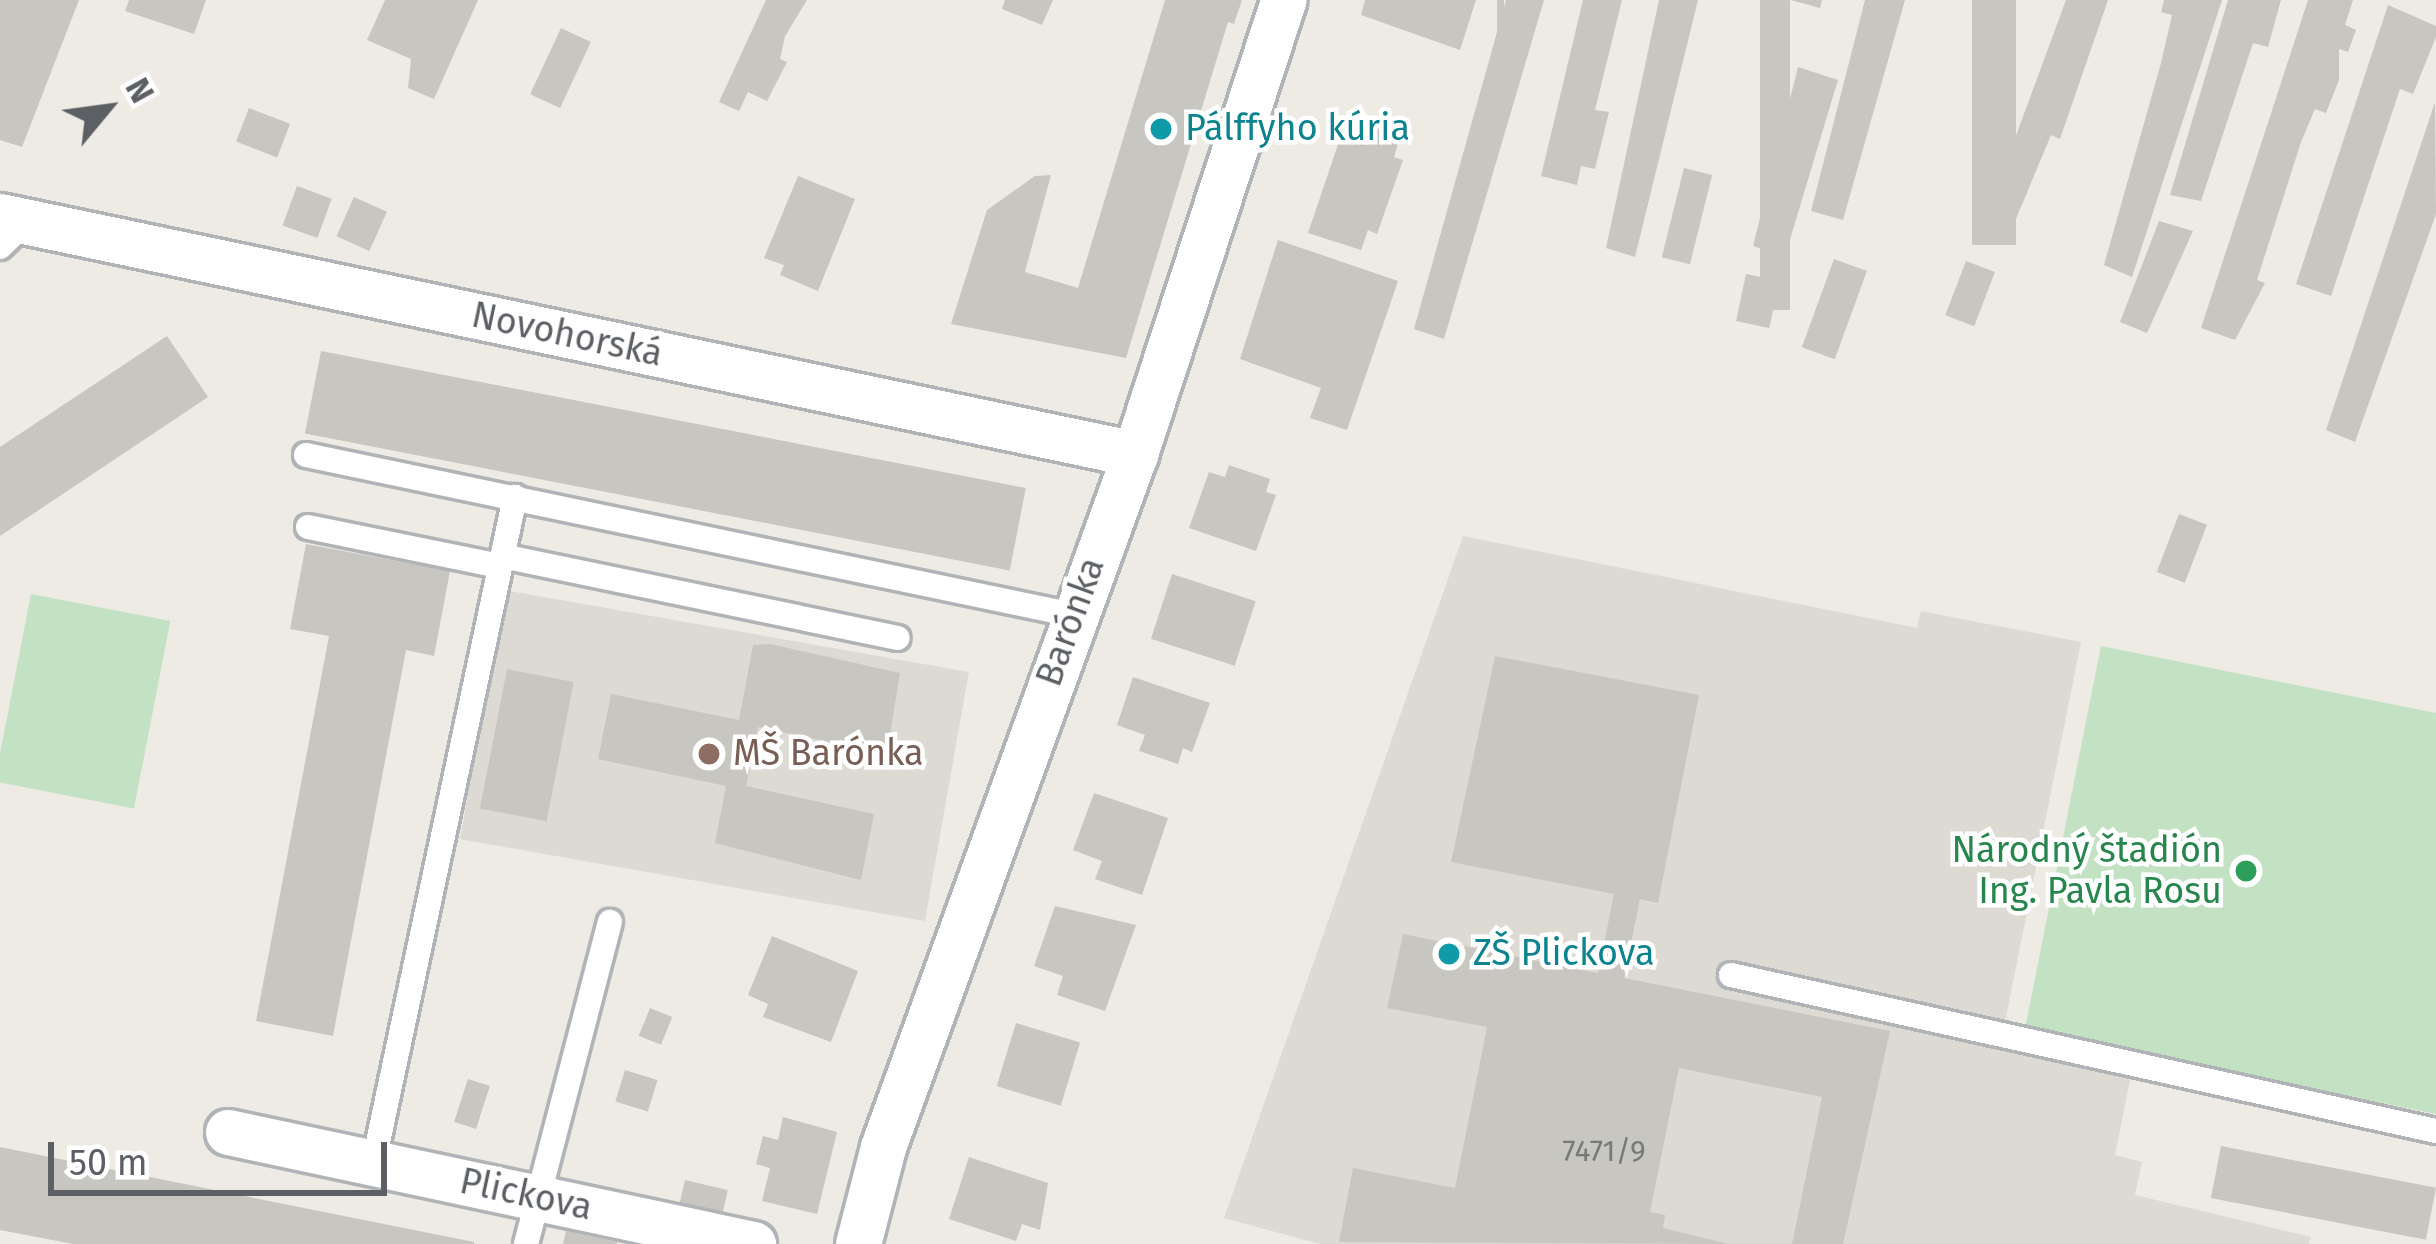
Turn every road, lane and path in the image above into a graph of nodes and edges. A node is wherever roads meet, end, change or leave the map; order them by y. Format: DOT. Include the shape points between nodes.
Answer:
graph roads {
  1 [pos="1282,0"];
  2 [pos="9,228"];
  3 [pos="1135,454"];
  4 [pos="306,455"];
  5 [pos="514,496"];
  6 [pos="308,527"];
  7 [pos="501,561"];
  8 [pos="1072,615"];
  9 [pos="898,638"];
  10 [pos="610,922"];
  11 [pos="1731,975"];
  12 [pos="2436,1131"];
  13 [pos="228,1132"];
  14 [pos="374,1161"];
  15 [pos="536,1197"];
  16 [pos="526,1244"];
  17 [pos="753,1244"];
  18 [pos="858,1244"];
  1 -- 3 [label="street, Barónka"];
  2 -- 3 [label="street, Novohorská"];
  3 -- 8 [label="street, Barónka"];
  4 -- 5 [label="lane"];
  5 -- 7 [label="lane"];
  5 -- 8 [label="lane"];
  6 -- 7 [label="lane"];
  7 -- 9 [label="lane"];
  7 -- 14 [label="lane"];
  8 -- 18 [label="street, Barónka" via="883,1148"];
  10 -- 15 [label="lane"];
  11 -- 12 [label="lane"];
  13 -- 14 [label="street, Plickova"];
  14 -- 15 [label="street, Plickova"];
  15 -- 16 [label="lane"];
  15 -- 17 [label="street, Plickova"];
}
